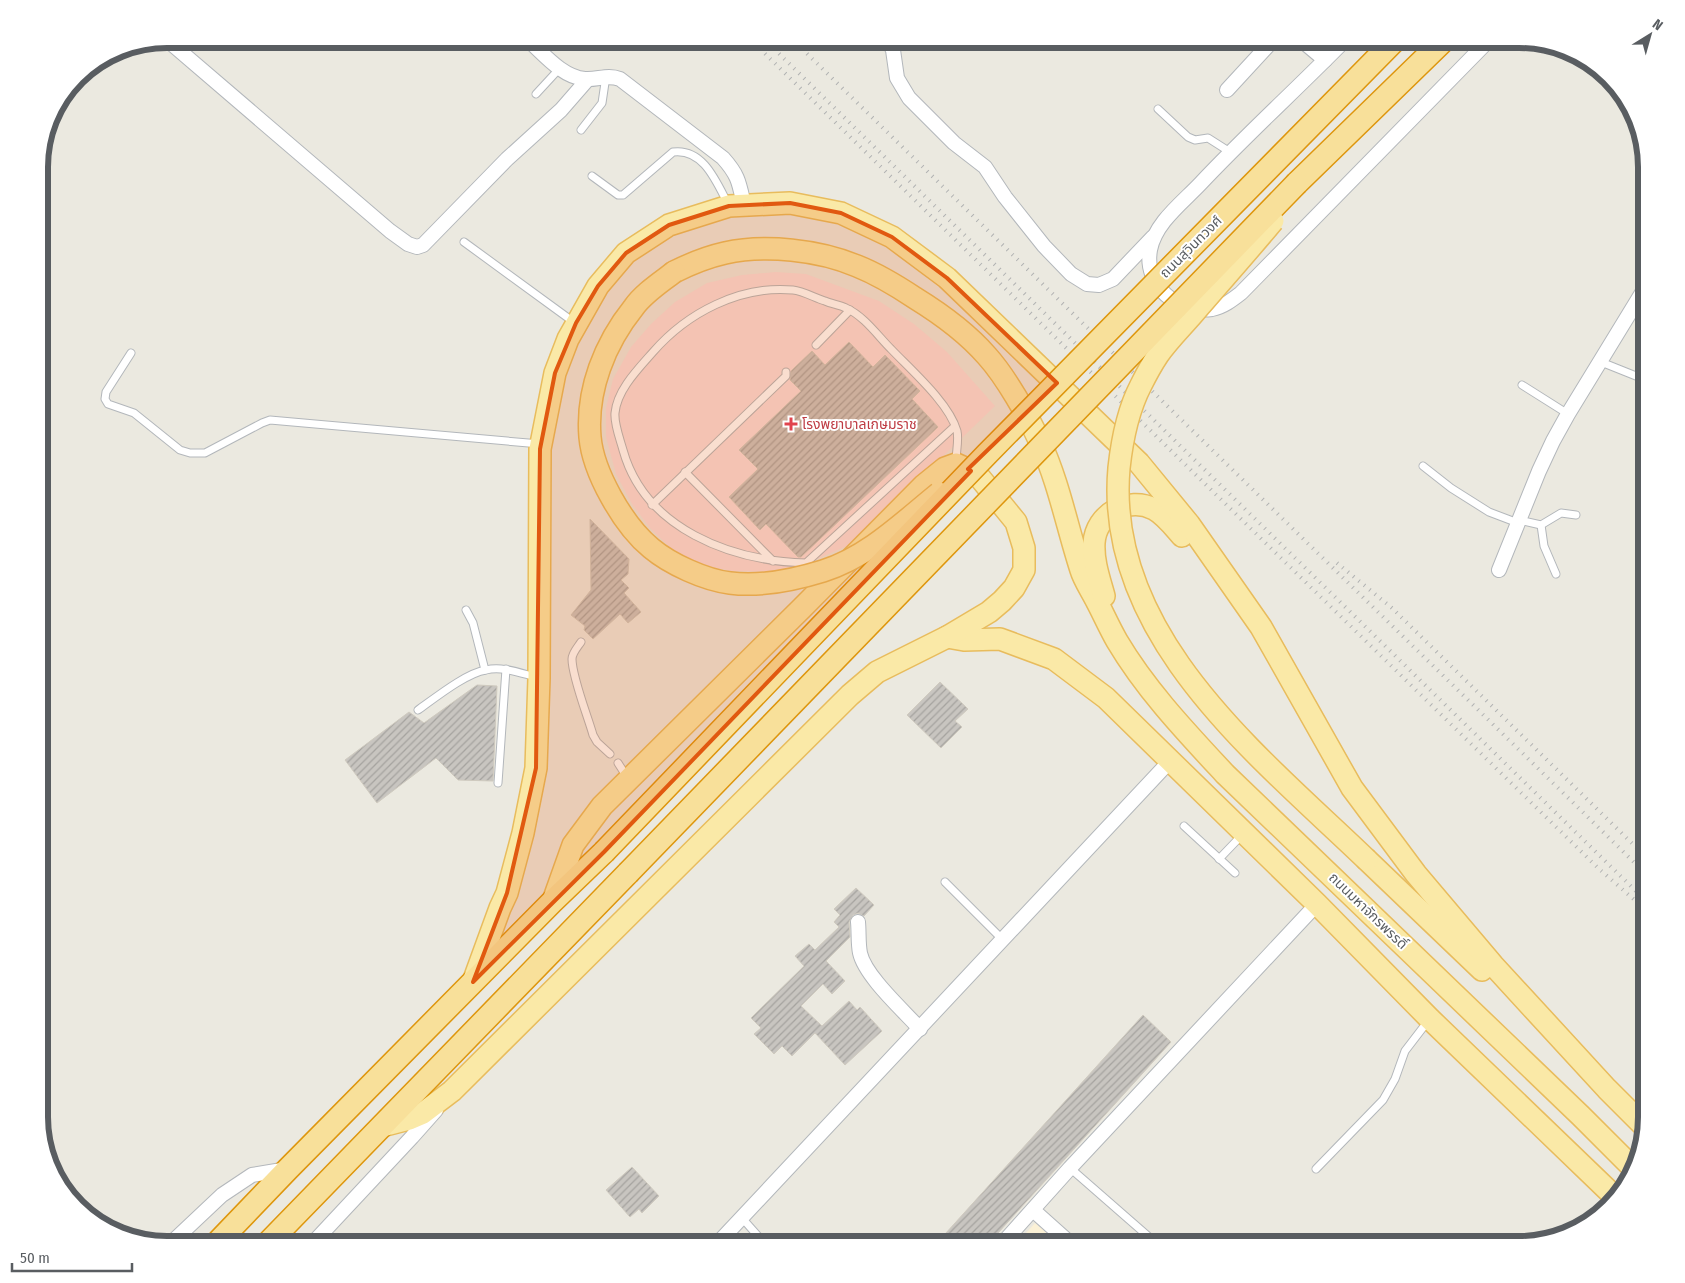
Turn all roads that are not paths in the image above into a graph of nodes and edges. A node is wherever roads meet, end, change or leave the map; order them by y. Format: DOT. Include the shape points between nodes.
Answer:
graph roads {
  1 [pos="176,48"];
  2 [pos="537,48"];
  3 [pos="892,48"];
  4 [pos="1266,48"];
  5 [pos="1311,48"];
  6 [pos="1337,48"];
  7 [pos="1387,48"];
  8 [pos="1436,48"];
  9 [pos="1481,48"];
  10 [pos="1325,60"];
  11 [pos="560,68"];
  12 [pos="606,76"];
  13 [pos="588,79"];
  14 [pos="1226,90"];
  15 [pos="536,94"];
  16 [pos="1158,110"];
  17 [pos="580,130"];
  18 [pos="1230,152"];
  19 [pos="592,176"];
  20 [pos="1297,183"];
  21 [pos="736,206"];
  22 [pos="1155,235"];
  23 [pos="464,242"];
  24 [pos="1638,300"];
  25 [pos="850,310"];
  26 [pos="576,323"];
  27 [pos="816,344"];
  28 [pos="131,353"];
  29 [pos="1601,362"];
  30 [pos="786,372"];
  31 [pos="1638,377"];
  32 [pos="1522,384"];
  33 [pos="1568,414"];
  34 [pos="955,426"];
  35 [pos="541,444"];
  36 [pos="987,454"];
  37 [pos="956,464"];
  38 [pos="1423,466"];
  39 [pos="685,472"];
  40 [pos="652,505"];
  41 [pos="1576,515"];
  42 [pos="1519,521"];
  43 [pos="1541,525"];
  44 [pos="773,561"];
  45 [pos="1499,570"];
  46 [pos="1556,574"];
  47 [pos="466,610"];
  48 [pos="1260,627"];
  49 [pos="947,638"];
  50 [pos="1117,640"];
  51 [pos="581,642"];
  52 [pos="506,669"];
  53 [pos="485,670"];
  54 [pos="539,678"];
  55 [pos="418,710"];
  56 [pos="610,754"];
  57 [pos="1170,761"];
  58 [pos="498,783"];
  59 [pos="1184,826"];
  60 [pos="1244,834"];
  61 [pos="1219,859"];
  62 [pos="1234,873"];
  63 [pos="945,882"];
  64 [pos="553,901"];
  65 [pos="1317,904"];
  66 [pos="858,922"];
  67 [pos="1003,940"];
  68 [pos="473,982"];
  69 [pos="1430,1019"];
  70 [pos="920,1029"];
  71 [pos="1607,1089"];
  72 [pos="452,1091"];
  73 [pos="1638,1120"];
  74 [pos="382,1126"];
  75 [pos="1628,1163"];
  76 [pos="1070,1168"];
  77 [pos="288,1169"];
  78 [pos="1316,1169"];
  79 [pos="1610,1192"];
  80 [pos="1033,1210"];
  81 [pos="742,1218"];
  82 [pos="178,1236"];
  83 [pos="224,1236"];
  84 [pos="275,1236"];
  85 [pos="319,1236"];
  86 [pos="725,1236"];
  87 [pos="759,1236"];
  88 [pos="1009,1236"];
  89 [pos="1062,1236"];
  90 [pos="1148,1236"];
  1 -- 13 [label="street" via="390,231 417,247 562,110"];
  2 -- 11 [label="street"];
  3 -- 22 [label="street" via="898,78 909,98 954,143 985,167 1044,246 1071,274 1087,284 1099,285 1113,279"];
  4 -- 14 [label="street"];
  5 -- 10 [label="street"];
  6 -- 10 [label="street"];
  7 -- 36 [label="highway, ถนนสุวินทวงศ์, bridge"];
  8 -- 20 [label="highway"];
  9 -- 22 [label="street" via="1229,303 1214,309 1198,310 1182,306 1168,297 1157,284 1151,268 1150,251"];
  10 -- 18 [label="street"];
  11 -- 13 [label="street"];
  11 -- 15 [label="lane"];
  12 -- 13 [label="street"];
  12 -- 17 [label="lane" via="602,103"];
  12 -- 21 [label="street" via="620,79 723,158 739,181"];
  16 -- 18 [label="lane" via="1188,137 1195,140 1208,138"];
  18 -- 22 [label="street"];
  19 -- 21 [label="lane" via="618,195 623,195 673,152 681,150 701,160"];
  20 -- 71 [label="main road, bridge" via="1272,222 1158,355 1140,388 1128,418 1117,489 1119,520 1136,583 1171,655 1196,690 1227,724"];
  20 -- 74 [label="highway, bridge"];
  21 -- 26 [label="main road" via="669,225 626,253 598,286"];
  21 -- 48 [label="main road" via="790,203 841,213 892,237 947,278 1139,463 1189,524"];
  23 -- 26 [label="lane"];
  24 -- 29 [label="street"];
  25 -- 27 [label="lane"];
  25 -- 34 [label="lane" via="930,390"];
  25 -- 40 [label="lane" via="795,290 762,291 720,302 686,322 664,340 619,396 615,414 625,458"];
  26 -- 35 [label="main road" via="554,373"];
  28 -- 35 [label="lane" via="106,392 105,399 108,404 134,413 180,450 190,453 205,453 270,420"];
  29 -- 31 [label="lane"];
  29 -- 33 [label="street"];
  30 -- 39 [label="lane" via="786,376"];
  32 -- 33 [label="lane"];
  33 -- 42 [label="street" via="1539,471"];
  34 -- 37 [label="lane"];
  34 -- 44 [label="lane" via="806,563"];
  35 -- 54 [label="main road"];
  36 -- 50 [label="main road, bridge" via="865,551 825,570 795,579 762,584 729,583 675,564 650,547 610,496 590,438 595,381 602,360 634,306 674,272 697,261 726,253 792,250 823,255 857,266 925,304 988,356 1040,442 1061,496 1081,572"];
  36 -- 64 [label="highway, ถนนสุวินทวงศ์, bridge"];
  37 -- 49 [label="main road" via="976,473 1016,522 1024,548 1024,570 1002,601"];
  37 -- 64 [label="main road" via="945,468 924,485 802,608 624,771 573,845"];
  38 -- 42 [label="lane" via="1489,512"];
  39 -- 40 [label="lane"];
  39 -- 44 [label="lane"];
  40 -- 44 [label="lane" via="690,535 728,550"];
  41 -- 43 [label="lane" via="1561,513"];
  42 -- 43 [label="lane"];
  42 -- 45 [label="street"];
  43 -- 46 [label="lane" via="1544,546"];
  47 -- 53 [label="lane" via="473,623"];
  48 -- 50 [label="main road" via="1165,517 1155,509 1128,505 1115,509 1105,518 1094,542 1095,564"];
  48 -- 71 [label="main road" via="1352,788 1416,874 1493,965"];
  49 -- 57 [label="main road" via="1000,639 1054,659 1106,698"];
  49 -- 72 [label="main road" via="877,672 850,695"];
  50 -- 75 [label="main road, ถนนมหาจักรพรรดิ์" via="1174,718 1225,774"];
  51 -- 56 [label="lane" via="572,658 574,670 593,735"];
  52 -- 53 [label="lane"];
  52 -- 54 [label="lane"];
  52 -- 58 [label="lane"];
  53 -- 55 [label="lane" via="469,676"];
  54 -- 68 [label="main road" via="536,768 523,833 507,893"];
  57 -- 60 [label="main road"];
  57 -- 67 [label="street"];
  59 -- 61 [label="lane"];
  60 -- 61 [label="lane"];
  60 -- 65 [label="main road"];
  61 -- 62 [label="lane"];
  63 -- 67 [label="lane"];
  64 -- 68 [label="highway, ถนนสุวินทวงศ์"];
  65 -- 69 [label="main road"];
  65 -- 76 [label="street"];
  66 -- 70 [label="street" via="859,952 863,963"];
  67 -- 70 [label="street"];
  68 -- 77 [label="highway, ถนนสุวินทวงศ์"];
  69 -- 78 [label="lane" via="1405,1051 1383,1100"];
  69 -- 79 [label="main road"];
  70 -- 81 [label="street"];
  71 -- 73 [label="main road"];
  72 -- 74 [label="main road" via="423,1113"];
  72 -- 85 [label="street"];
  74 -- 84 [label="highway"];
  76 -- 80 [label="street"];
  76 -- 90 [label="lane"];
  77 -- 82 [label="street" via="252,1174 222,1195"];
  77 -- 83 [label="highway, ถนนสุวินทวงศ์"];
  80 -- 88 [label="street"];
  80 -- 89 [label="street"];
  81 -- 86 [label="street"];
  81 -- 87 [label="lane"];
}
